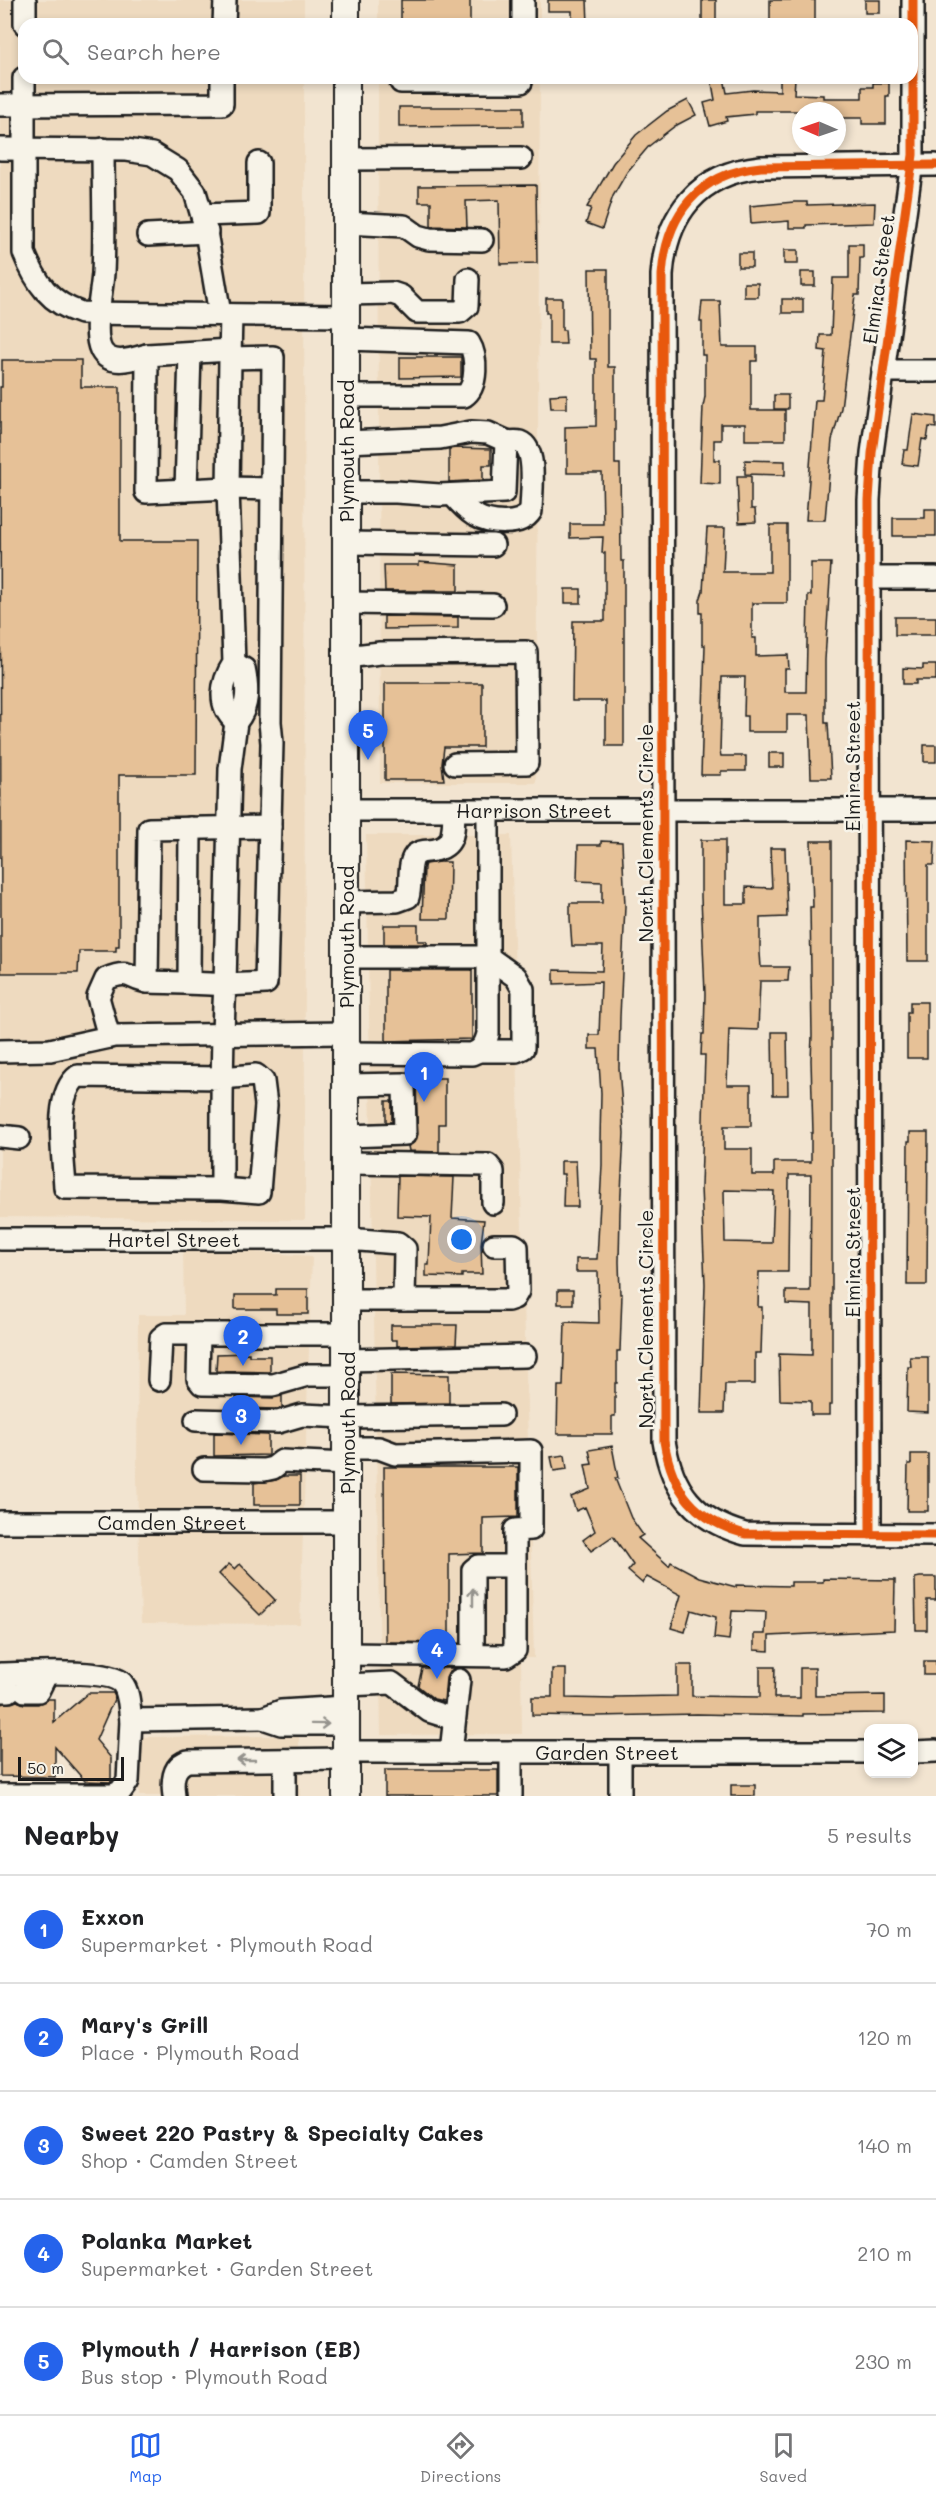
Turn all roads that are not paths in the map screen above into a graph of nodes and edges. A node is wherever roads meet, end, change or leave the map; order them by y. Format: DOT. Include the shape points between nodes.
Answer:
graph roads {
  1 [pos="25,0"];
  2 [pos="225,0"];
  3 [pos="346,0"];
  4 [pos="524,0"];
  5 [pos="914,0"];
  6 [pos="25,18"];
  7 [pos="224,18"];
  8 [pos="346,18"];
  9 [pos="523,18"];
  10 [pos="914,18"];
  11 [pos="24,84"];
  12 [pos="222,84"];
  13 [pos="346,84"];
  14 [pos="913,84"];
  15 [pos="0,105"];
  16 [pos="24,105"];
  17 [pos="0,149"];
  18 [pos="23,149"];
  19 [pos="103,149"];
  20 [pos="521,158"];
  21 [pos="346,159"];
  22 [pos="259,163"];
  23 [pos="912,165"];
  24 [pos="936,165"];
  25 [pos="346,223"];
  26 [pos="204,224"];
  27 [pos="148,235"];
  28 [pos="482,240"];
  29 [pos="468,279"];
  30 [pos="99,314"];
  31 [pos="226,315"];
  32 [pos="346,316"];
  33 [pos="189,353"];
  34 [pos="230,354"];
  35 [pos="147,355"];
  36 [pos="883,371"];
  37 [pos="936,371"];
  38 [pos="346,396"];
  39 [pos="346,442"];
  40 [pos="506,442"];
  41 [pos="228,488"];
  42 [pos="272,489"];
  43 [pos="186,490"];
  44 [pos="346,492"];
  45 [pos="453,495"];
  46 [pos="346,543"];
  47 [pos="494,545"];
  48 [pos="870,578"];
  49 [pos="936,578"];
  50 [pos="346,603"];
  51 [pos="494,605"];
  52 [pos="346,657"];
  53 [pos="455,764"];
  54 [pos="663,809"];
  55 [pos="346,810"];
  56 [pos="454,810"];
  57 [pos="488,810"];
  58 [pos="870,810"];
  59 [pos="936,810"];
  60 [pos="270,827"];
  61 [pos="190,828"];
  62 [pos="228,828"];
  63 [pos="346,902"];
  64 [pos="346,957"];
  65 [pos="488,957"];
  66 [pos="147,982"];
  67 [pos="189,982"];
  68 [pos="225,985"];
  69 [pos="222,1035"];
  70 [pos="109,1037"];
  71 [pos="346,1043"];
  72 [pos="0,1051"];
  73 [pos="480,1051"];
  74 [pos="222,1078"];
  75 [pos="346,1085"];
  76 [pos="347,1136"];
  77 [pos="347,1163"];
  78 [pos="222,1189"];
  79 [pos="493,1203"];
  80 [pos="0,1239"];
  81 [pos="347,1239"];
  82 [pos="494,1245"];
  83 [pos="347,1300"];
  84 [pos="404,1300"];
  85 [pos="199,1334"];
  86 [pos="347,1334"];
  87 [pos="525,1356"];
  88 [pos="347,1368"];
  89 [pos="159,1380"];
  90 [pos="501,1415"];
  91 [pos="347,1417"];
  92 [pos="196,1419"];
  93 [pos="346,1456"];
  94 [pos="204,1469"];
  95 [pos="346,1521"];
  96 [pos="0,1522"];
  97 [pos="870,1535"];
  98 [pos="936,1535"];
  99 [pos="515,1566"];
  100 [pos="346,1654"];
  101 [pos="473,1655"];
  102 [pos="47,1673"];
  103 [pos="459,1680"];
  104 [pos="8,1686"];
  105 [pos="346,1705"];
  106 [pos="454,1719"];
  107 [pos="131,1720"];
  108 [pos="451,1752"];
  109 [pos="511,1752"];
  110 [pos="864,1752"];
  111 [pos="918,1752"];
  112 [pos="936,1752"];
  113 [pos="620,1753"];
  114 [pos="346,1756"];
  115 [pos="285,1760"];
  116 [pos="0,1795"];
  117 [pos="174,1796"];
  118 [pos="285,1796"];
  119 [pos="346,1796"];
  120 [pos="511,1796"];
  121 [pos="620,1796"];
  1 -- 6 [label="street"];
  2 -- 7 [label="street"];
  3 -- 8 [label="main road"];
  4 -- 9 [label="street"];
  5 -- 10 [label="street, Elmira Street"];
  11 -- 16 [label="street"];
  12 -- 16 [label="street" via="222,104"];
  13 -- 21 [label="main road, Plymouth Road"];
  14 -- 23 [label="street, Elmira Street"];
  15 -- 16 [label="street"];
  16 -- 18 [label="street"];
  17 -- 18 [label="street"];
  18 -- 19 [label="street"];
  18 -- 30 [label="street" via="24,253 33,276 46,294 65,308"];
  19 -- 26 [label="street" via="152,154 178,170 195,192"];
  19 -- 30 [label="street" via="103,274"];
  20 -- 21 [label="street"];
  21 -- 25 [label="main road, Plymouth Road"];
  22 -- 26 [label="street" via="259,213"];
  23 -- 24 [label="street, North Clements Circle"];
  23 -- 36 [label="street, Elmira Street"];
  23 -- 54 [label="street, North Clements Circle" via="754,168 735,172 694,195 668,235 664,252"];
  25 -- 28 [label="street" via="404,225 429,239"];
  25 -- 32 [label="main road, Plymouth Road"];
  26 -- 27 [label="street"];
  26 -- 31 [label="street"];
  29 -- 32 [label="street" via="467,306 460,312 417,312 401,296 392,293"];
  30 -- 31 [label="street"];
  30 -- 35 [label="street" via="98,338 102,351 111,359 125,362"];
  31 -- 32 [label="street"];
  31 -- 34 [label="street"];
  32 -- 38 [label="main road, Plymouth Road"];
  32 -- 38 [label="street" via="469,343 474,351 474,385 464,396"];
  33 -- 34 [label="street"];
  33 -- 35 [label="street"];
  33 -- 43 [label="street"];
  34 -- 41 [label="street"];
  34 -- 42 [label="street" via="273,357"];
  35 -- 43 [label="street" via="146,492"];
  36 -- 37 [label="street"];
  36 -- 48 [label="street, Elmira Street" via="870,476"];
  38 -- 39 [label="main road, Plymouth Road"];
  39 -- 40 [label="street" via="440,438 471,432 488,433"];
  39 -- 44 [label="main road, Plymouth Road"];
  40 -- 45 [label="street" via="504,492"];
  40 -- 45 [label="street" via="524,444 532,458 528,515 518,521 490,521 474,514"];
  41 -- 42 [label="street"];
  41 -- 43 [label="street"];
  41 -- 62 [label="street" via="234,663 244,669 247,683 243,714 236,722"];
  42 -- 60 [label="street"];
  44 -- 45 [label="street"];
  44 -- 46 [label="main road, Plymouth Road"];
  46 -- 47 [label="street"];
  46 -- 50 [label="main road, Plymouth Road"];
  48 -- 49 [label="street"];
  48 -- 58 [label="street, Elmira Street"];
  50 -- 51 [label="street"];
  50 -- 52 [label="main road, Plymouth Road"];
  52 -- 53 [label="street" via="378,653 526,652 527,763"];
  52 -- 55 [label="main road, Plymouth Road"];
  54 -- 57 [label="street, Harrison Street"];
  54 -- 58 [label="street, Harrison Street"];
  54 -- 97 [label="street, North Clements Circle" via="664,1441 669,1468 690,1503 709,1520 728,1529 745,1534"];
  55 -- 56 [label="street, Harrison Street"];
  55 -- 63 [label="main road, Plymouth Road"];
  56 -- 57 [label="street, Harrison Street"];
  56 -- 63 [label="street" via="453,835 446,847 423,851 412,860 408,897 397,901"];
  57 -- 65 [label="street"];
  58 -- 59 [label="street, Harrison Street"];
  58 -- 97 [label="street, Elmira Street"];
  60 -- 62 [label="street"];
  60 -- 68 [label="street" via="266,983"];
  61 -- 62 [label="street"];
  61 -- 66 [label="street" via="149,829"];
  61 -- 67 [label="street"];
  62 -- 68 [label="street"];
  63 -- 64 [label="main road, Plymouth Road"];
  64 -- 65 [label="street"];
  64 -- 71 [label="main road, Plymouth Road"];
  65 -- 73 [label="street" via="488,1034"];
  65 -- 73 [label="street" via="516,977 523,990 524,1039 522,1048 516,1051"];
  66 -- 67 [label="street"];
  66 -- 70 [label="street" via="120,974 106,979 98,997"];
  67 -- 68 [label="street"];
  68 -- 69 [label="street"];
  69 -- 70 [label="street"];
  69 -- 71 [label="street"];
  69 -- 74 [label="street"];
  70 -- 72 [label="street" via="50,1050"];
  71 -- 73 [label="street" via="472,1054"];
  71 -- 75 [label="main road, Plymouth Road"];
  74 -- 78 [label="street"];
  74 -- 78 [label="street" via="256,1075 263,1081 266,1105 259,1192"];
  74 -- 78 [label="street" via="78,1076 70,1082 62,1108 65,1188"];
  75 -- 76 [label="main road, Plymouth Road"];
  75 -- 76 [label="street" via="404,1084 405,1134"];
  76 -- 77 [label="main road, Plymouth Road"];
  77 -- 79 [label="street" via="488,1165 494,1171"];
  77 -- 81 [label="main road, Plymouth Road"];
  80 -- 81 [label="street, Hartel Street"];
  81 -- 83 [label="main road, Plymouth Road"];
  81 -- 84 [label="street, Hartel Street" via="402,1244"];
  82 -- 84 [label="street" via="517,1247 518,1291 514,1298"];
  83 -- 84 [label="street"];
  83 -- 86 [label="main road, Plymouth Road"];
  85 -- 86 [label="street"];
  85 -- 88 [label="street" via="198,1378 202,1384 273,1385"];
  85 -- 89 [label="street" via="166,1334 160,1338"];
  86 -- 88 [label="main road, Plymouth Road"];
  87 -- 88 [label="street"];
  88 -- 91 [label="main road, Plymouth Road"];
  90 -- 91 [label="street"];
  91 -- 92 [label="street" via="302,1415 278,1422"];
  91 -- 93 [label="main road, Plymouth Road"];
  93 -- 94 [label="street" via="282,1461 264,1470"];
  93 -- 95 [label="main road, Plymouth Road"];
  93 -- 99 [label="street" via="380,1448 395,1454 531,1451 531,1529 515,1530"];
  95 -- 96 [label="street, Camden Street"];
  95 -- 100 [label="main road, Plymouth Road"];
  97 -- 98 [label="street, North Clements Circle"];
  99 -- 101 [label="street" via="515,1650 506,1656"];
  101 -- 99 [label="street, one-way" via="473,1570 478,1566"];
  100 -- 101 [label="street"];
  100 -- 105 [label="main road, Plymouth Road"];
  102 -- 104 [label="street"];
  102 -- 104 [label="street" via="38,1691"];
  102 -- 107 [label="street" via="111,1678 121,1683"];
  103 -- 106 [label="street"];
  105 -- 106 [label="street" via="392,1683 429,1711"];
  105 -- 107 [label="street" via="281,1724 263,1718"];
  105 -- 114 [label="main road, Plymouth Road"];
  106 -- 108 [label="street"];
  107 -- 116 [label="street" via="128,1781 120,1792"];
  108 -- 109 [label="street, Garden Street"];
  108 -- 114 [label="street, Garden Street"];
  109 -- 113 [label="street, Garden Street"];
  109 -- 120 [label="street"];
  110 -- 113 [label="street, Garden Street"];
  111 -- 112 [label="street"];
  113 -- 121 [label="street"];
  114 -- 115 [label="street, Garden Street"];
  114 -- 119 [label="main road, Plymouth Road"];
  115 -- 117 [label="street, Garden Street, one-way" via="181,1763 174,1774"];
  115 -- 118 [label="street"];
}
